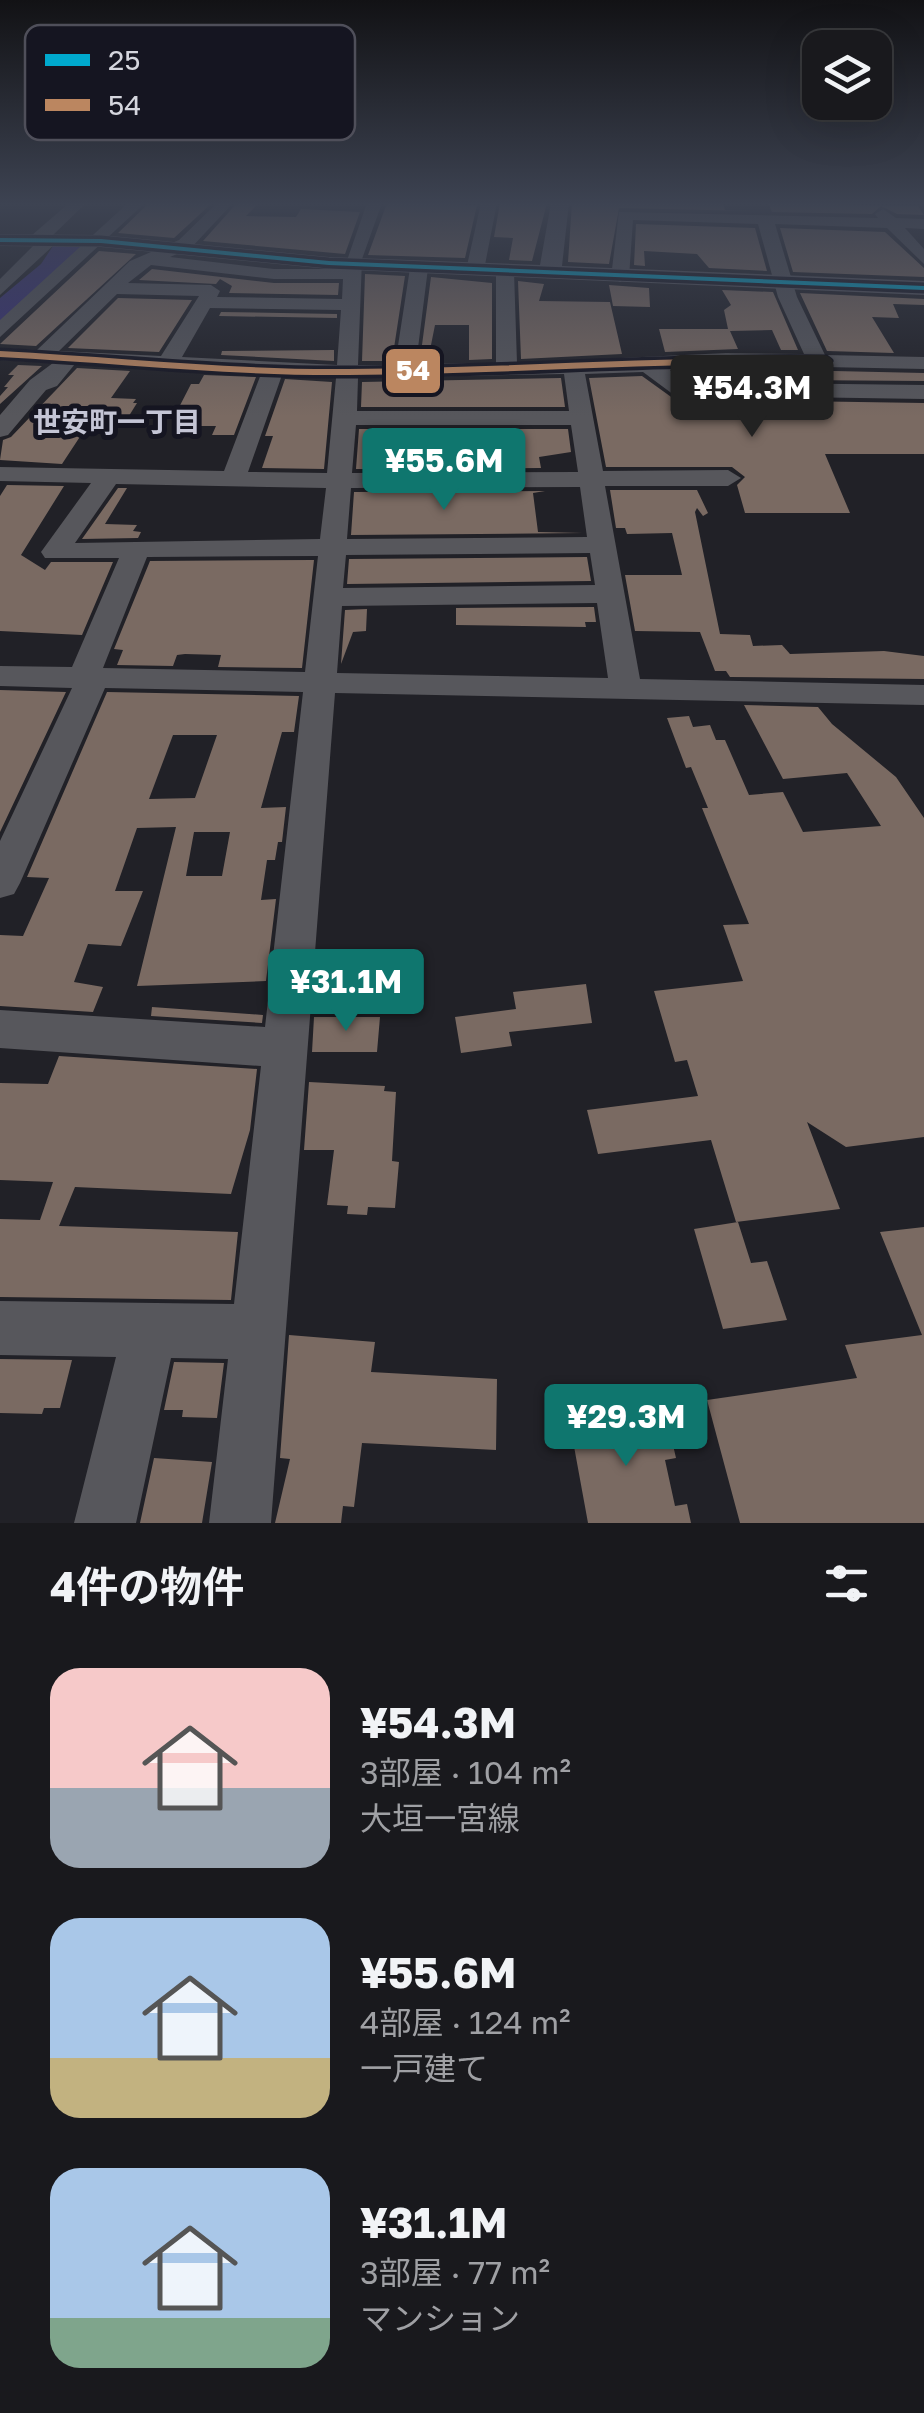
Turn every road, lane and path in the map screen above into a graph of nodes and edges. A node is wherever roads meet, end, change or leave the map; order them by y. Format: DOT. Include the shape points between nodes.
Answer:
graph roads {
  1 [pos="60,274"];
  2 [pos="128,274"];
  3 [pos="352,274"];
  4 [pos="418,274"];
  5 [pos="505,274"];
  6 [pos="575,274"];
  7 [pos="780,274"];
  8 [pos="620,276"];
  9 [pos="783,282"];
  10 [pos="110,288"];
  11 [pos="924,288"];
  12 [pos="206,302"];
  13 [pos="351,305"];
  14 [pos="0,331"];
  15 [pos="0,354"];
  16 [pos="42,356"];
  17 [pos="70,357"];
  18 [pos="818,361"];
  19 [pos="924,363"];
  20 [pos="168,364"];
  21 [pos="647,365"];
  22 [pos="573,367"];
  23 [pos="507,368"];
  24 [pos="273,370"];
  25 [pos="404,370"];
  26 [pos="348,372"];
  27 [pos="924,392"];
  28 [pos="344,418"];
  29 [pos="581,418"];
  30 [pos="0,430"];
  31 [pos="0,474"];
  32 [pos="109,476"];
  33 [pos="590,478"];
  34 [pos="728,478"];
  35 [pos="233,480"];
  36 [pos="337,481"];
  37 [pos="600,545"];
  38 [pos="331,546"];
  39 [pos="137,549"];
  40 [pos="607,594"];
  41 [pos="327,598"];
  42 [pos="0,676"];
  43 [pos="88,678"];
  44 [pos="318,684"];
  45 [pos="626,689"];
  46 [pos="924,695"];
  47 [pos="0,884"];
  48 [pos="0,1029"];
  49 [pos="285,1048"];
  50 [pos="0,1328"];
  51 [pos="150,1330"];
  52 [pos="257,1332"];
  53 [pos="105,1523"];
  54 [pos="240,1523"];
  1 -- 14 [label="street"];
  2 -- 10 [label="street"];
  3 -- 13 [label="street"];
  4 -- 25 [label="street"];
  5 -- 23 [label="street"];
  6 -- 8 [label="main road"];
  7 -- 9 [label="street"];
  8 -- 9 [label="main road"];
  9 -- 11 [label="main road"];
  9 -- 18 [label="street"];
  10 -- 12 [label="street" via="211,291"];
  10 -- 16 [label="street"];
  12 -- 13 [label="street"];
  12 -- 20 [label="street"];
  13 -- 26 [label="street"];
  15 -- 16 [label="street"];
  16 -- 17 [label="street"];
  17 -- 20 [label="street"];
  17 -- 30 [label="street"];
  18 -- 19 [label="street"];
  18 -- 21 [label="street"];
  20 -- 24 [label="street"];
  21 -- 22 [label="street"];
  21 -- 27 [label="street" via="674,388"];
  22 -- 23 [label="street"];
  22 -- 29 [label="street"];
  23 -- 25 [label="street"];
  24 -- 26 [label="street"];
  24 -- 35 [label="street"];
  25 -- 26 [label="street"];
  26 -- 28 [label="street"];
  28 -- 29 [label="street"];
  28 -- 36 [label="street"];
  29 -- 33 [label="street"];
  31 -- 32 [label="street"];
  32 -- 35 [label="street"];
  32 -- 39 [label="street" via="56,552"];
  33 -- 34 [label="street"];
  33 -- 36 [label="street"];
  33 -- 37 [label="street"];
  35 -- 36 [label="street"];
  36 -- 38 [label="street"];
  37 -- 38 [label="street"];
  37 -- 40 [label="street"];
  38 -- 39 [label="street"];
  38 -- 41 [label="street"];
  39 -- 43 [label="street"];
  40 -- 41 [label="street"];
  40 -- 45 [label="street"];
  41 -- 44 [label="street"];
  42 -- 43 [label="street"];
  43 -- 44 [label="street"];
  43 -- 47 [label="street"];
  44 -- 45 [label="street"];
  44 -- 49 [label="street"];
  45 -- 46 [label="street"];
  48 -- 49 [label="street"];
  49 -- 52 [label="street"];
  50 -- 51 [label="street"];
  51 -- 52 [label="street"];
  51 -- 53 [label="street"];
  52 -- 54 [label="street"];
}
